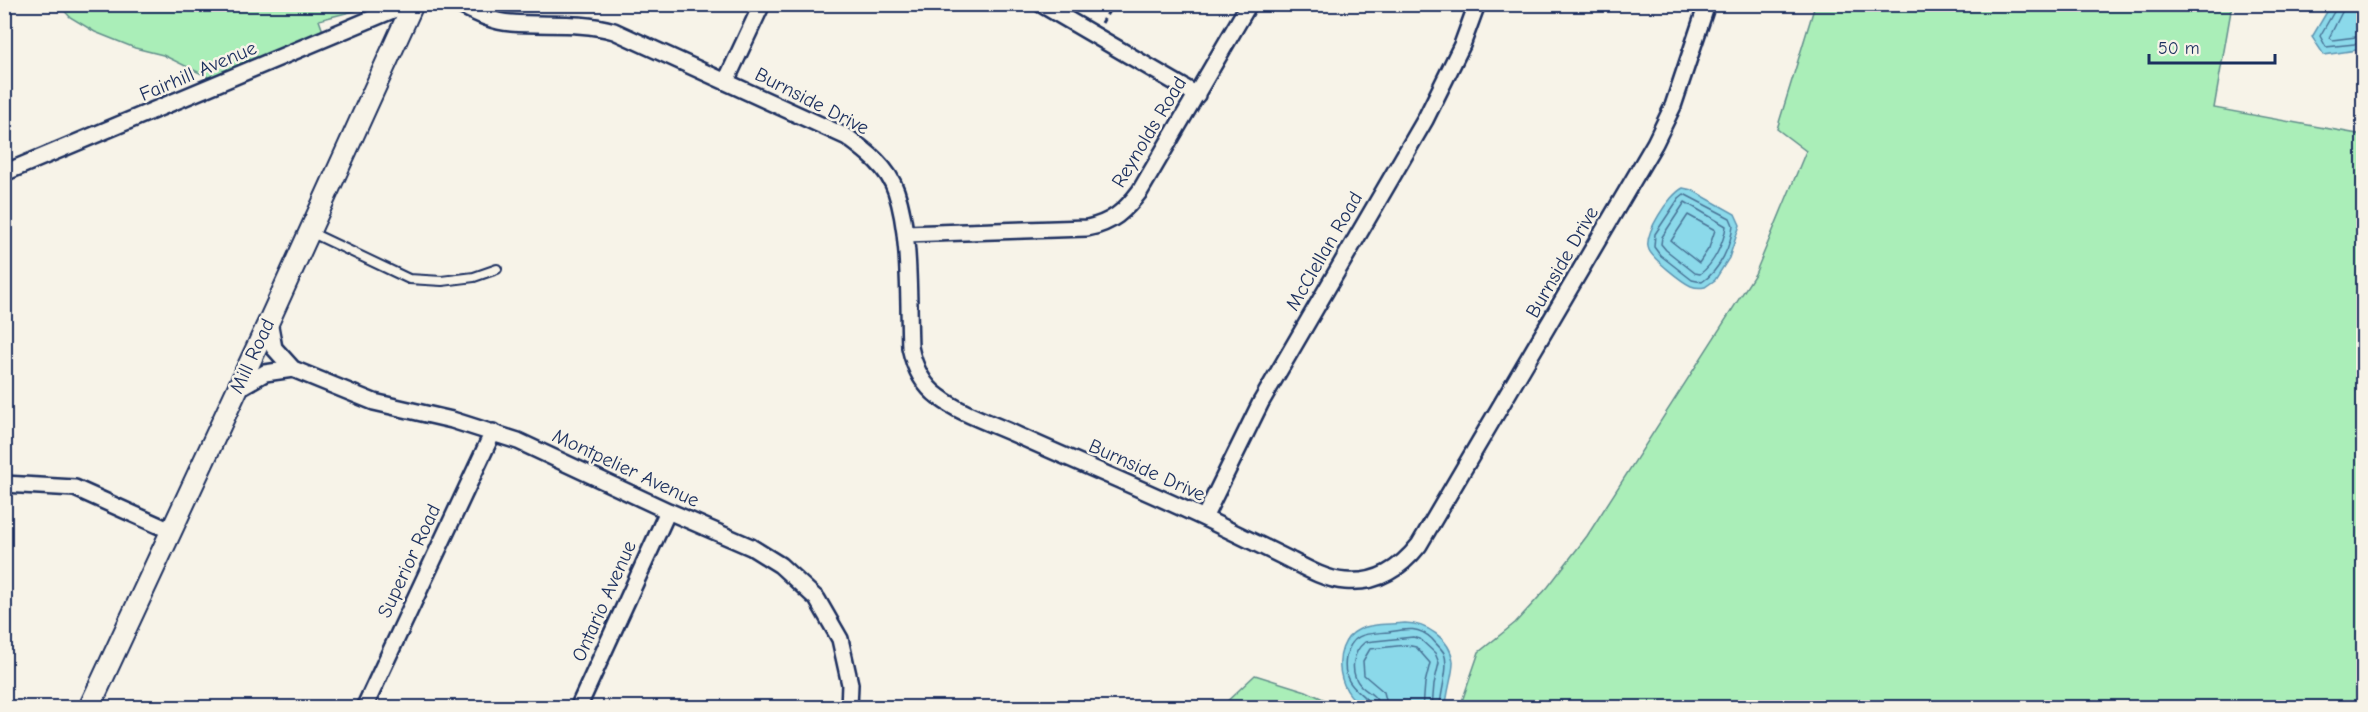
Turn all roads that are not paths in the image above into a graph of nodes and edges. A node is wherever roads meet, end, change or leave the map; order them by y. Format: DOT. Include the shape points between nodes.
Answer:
graph roads {
  1 [pos="380,4"];
  2 [pos="407,4"];
  3 [pos="413,4"];
  4 [pos="458,4"];
  5 [pos="762,4"];
  6 [pos="1041,4"];
  7 [pos="1249,4"];
  8 [pos="1477,4"];
  9 [pos="1707,4"];
  10 [pos="373,19"];
  11 [pos="726,81"];
  12 [pos="1197,95"];
  13 [pos="4,174"];
  14 [pos="309,231"];
  15 [pos="905,234"];
  16 [pos="498,269"];
  17 [pos="269,321"];
  18 [pos="293,369"];
  19 [pos="237,389"];
  20 [pos="493,432"];
  21 [pos="4,484"];
  22 [pos="668,511"];
  23 [pos="1204,518"];
  24 [pos="171,531"];
  25 [pos="89,708"];
  26 [pos="364,708"];
  27 [pos="578,708"];
  28 [pos="849,708"];
  1 -- 10 [label="street"];
  2 -- 10 [label="street, Fairhill Avenue"];
  3 -- 14 [label="street, Mill Road"];
  4 -- 11 [label="street, Burnside Drive" via="509,23 598,26"];
  5 -- 11 [label="street"];
  6 -- 12 [label="street"];
  7 -- 12 [label="street, Reynolds Road"];
  8 -- 23 [label="street, McClellan Road" via="1430,111 1261,402"];
  9 -- 23 [label="street, Burnside Drive" via="1673,106 1655,143 1412,555 1381,577 1356,582 1335,580"];
  10 -- 13 [label="street, Fairhill Avenue"];
  11 -- 15 [label="street, Burnside Drive" via="847,137 870,154 896,189"];
  12 -- 15 [label="street, Reynolds Road" via="1136,197 1122,213 1101,225"];
  14 -- 16 [label="lane" via="409,279 442,281"];
  14 -- 17 [label="street, Mill Road"];
  15 -- 23 [label="street, Burnside Drive" via="910,347 914,363 930,389 963,410"];
  17 -- 18 [label="street, Montpelier Avenue" via="274,348"];
  17 -- 19 [label="street, Mill Road"];
  18 -- 19 [label="street" via="265,373"];
  18 -- 20 [label="street, Montpelier Avenue" via="374,402"];
  19 -- 24 [label="street, Mill Road"];
  20 -- 22 [label="street, Montpelier Avenue"];
  20 -- 26 [label="street, Superior Road"];
  21 -- 24 [label="street" via="75,488"];
  22 -- 27 [label="street, Ontario Avenue"];
  22 -- 28 [label="street, Montpelier Avenue" via="751,547 780,566 817,599 840,639 850,684"];
  24 -- 25 [label="street, Mill Road"];
}
